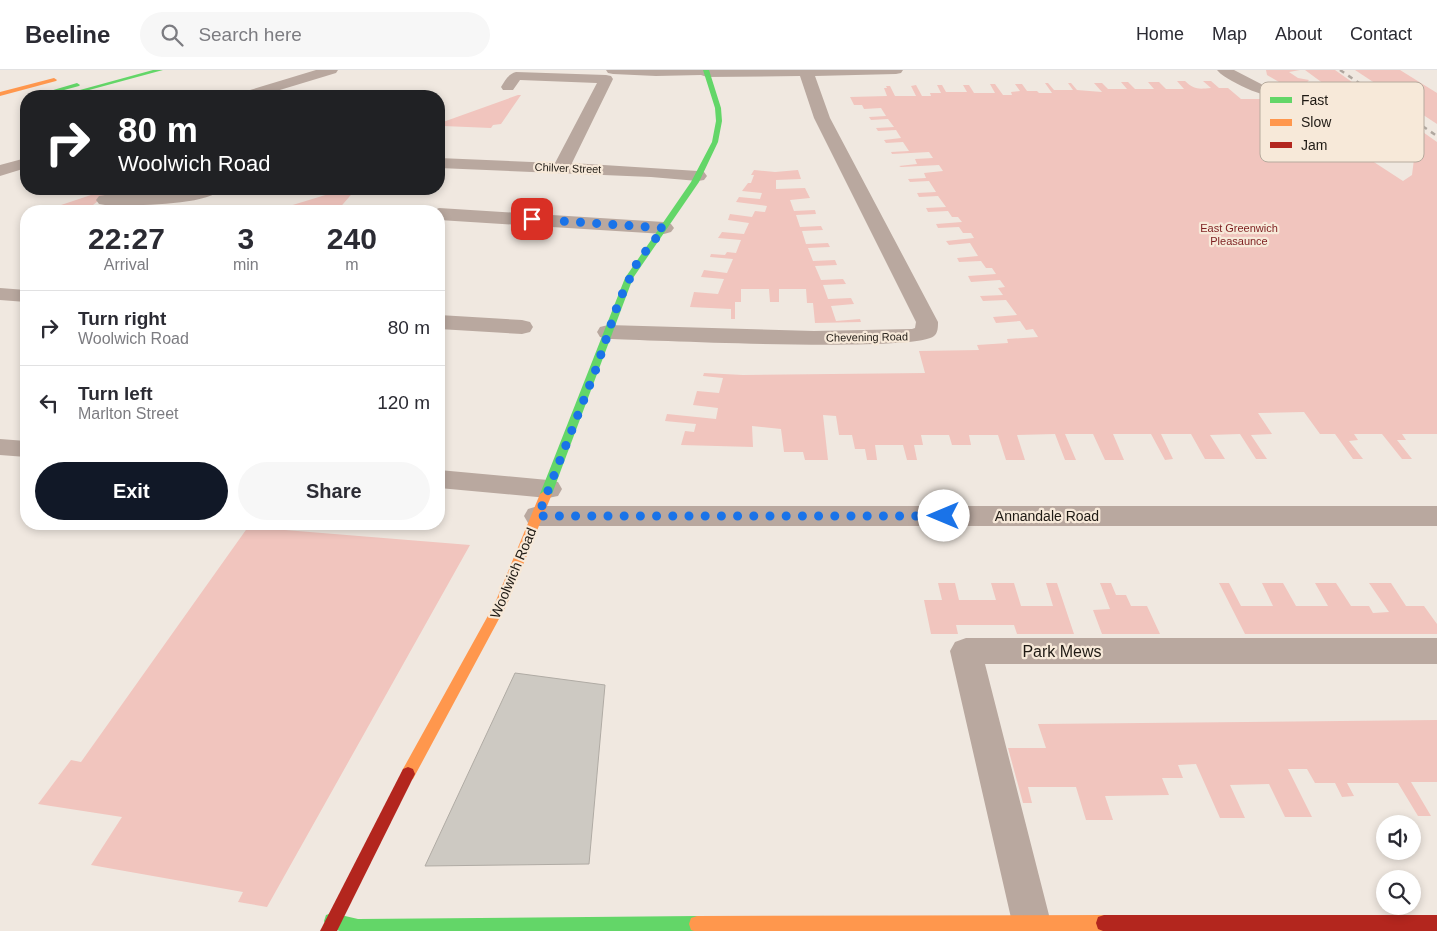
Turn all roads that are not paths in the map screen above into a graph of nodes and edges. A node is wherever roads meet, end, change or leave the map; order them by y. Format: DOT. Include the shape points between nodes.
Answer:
graph roads {
  1 [pos="63,70"];
  2 [pos="129,70"];
  3 [pos="160,70"];
  4 [pos="331,70"];
  5 [pos="613,70"];
  6 [pos="896,70"];
  7 [pos="1224,70"];
  8 [pos="706,71"];
  9 [pos="81,72"];
  10 [pos="806,72"];
  11 [pos="508,87"];
  12 [pos="0,88"];
  13 [pos="57,90"];
  14 [pos="83,90"];
  15 [pos="265,90"];
  16 [pos="1260,91"];
  17 [pos="0,94"];
  18 [pos="20,101"];
  19 [pos="0,106"];
  20 [pos="445,163"];
  21 [pos="20,165"];
  22 [pos="561,168"];
  23 [pos="0,171"];
  24 [pos="698,176"];
  25 [pos="205,195"];
  26 [pos="104,200"];
  27 [pos="445,208"];
  28 [pos="664,228"];
  29 [pos="0,294"];
  30 [pos="20,296"];
  31 [pos="445,322"];
  32 [pos="522,327"];
  33 [pos="608,332"];
  34 [pos="0,448"];
  35 [pos="20,449"];
  36 [pos="445,480"];
  37 [pos="548,489"];
  38 [pos="538,516"];
  39 [pos="1437,516"];
  40 [pos="1437,651"];
  41 [pos="1031,923"];
  42 [pos="1437,923"];
  43 [pos="330,926"];
  1 -- 12 [label="main road"];
  2 -- 13 [label="main road"];
  3 -- 14 [label="main road"];
  4 -- 15 [label="street"];
  5 -- 8 [label="street"];
  6 -- 10 [label="street"];
  7 -- 16 [label="street"];
  8 -- 10 [label="street"];
  8 -- 24 [label="main road, Woolwich Road" via="716,96 719,120 715,143"];
  9 -- 17 [label="main road"];
  10 -- 33 [label="street, Chevening Road" via="822,118 927,322 926,332 914,336 814,338"];
  11 -- 22 [label="street" via="516,76 606,79"];
  18 -- 19 [label="main road"];
  20 -- 22 [label="street, Chilver Street"];
  21 -- 23 [label="street"];
  22 -- 24 [label="street, Chilver Street"];
  24 -- 28 [label="main road, Woolwich Road"];
  25 -- 26 [label="street" via="196,202"];
  27 -- 28 [label="street"];
  28 -- 33 [label="main road, Woolwich Road" via="638,261"];
  29 -- 30 [label="street"];
  31 -- 32 [label="street"];
  33 -- 37 [label="main road, Woolwich Road"];
  34 -- 35 [label="street"];
  36 -- 37 [label="street"];
  37 -- 38 [label="main road, Woolwich Road"];
  38 -- 39 [label="street, Annandale Road"];
  38 -- 43 [label="main road, Woolwich Road" via="492,622 393,802"];
  40 -- 41 [label="street, Park Mews" via="966,650"];
  41 -- 42 [label="main road"];
  41 -- 43 [label="main road"];
}
